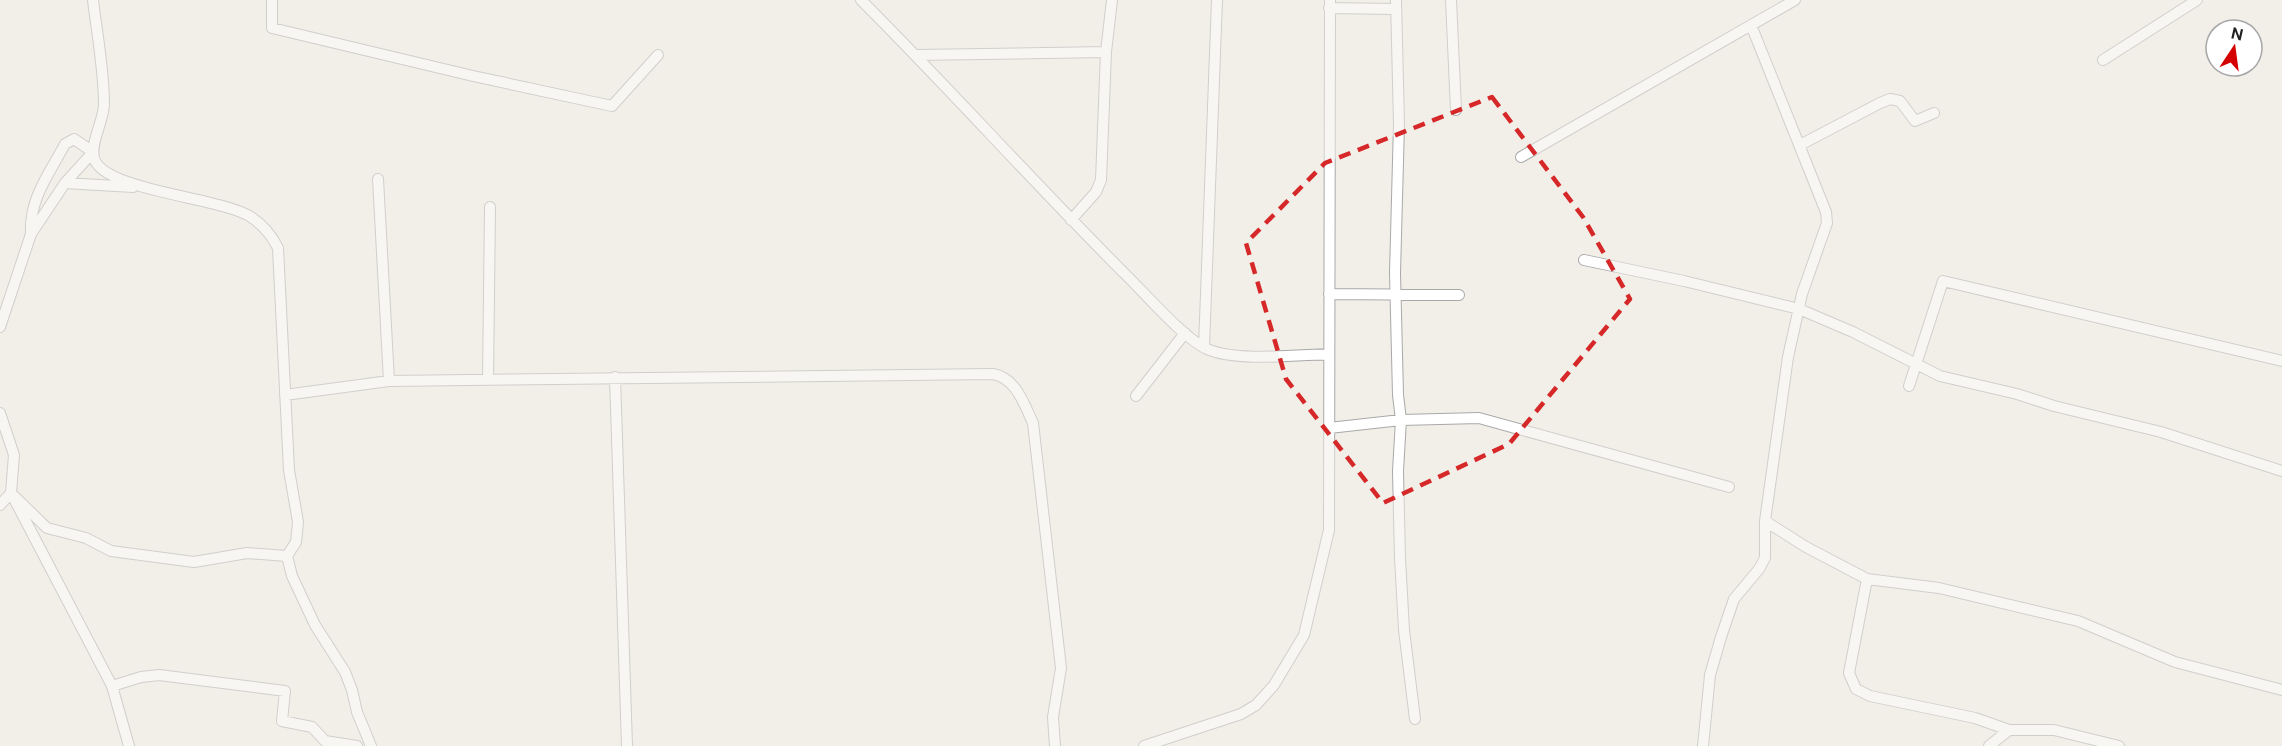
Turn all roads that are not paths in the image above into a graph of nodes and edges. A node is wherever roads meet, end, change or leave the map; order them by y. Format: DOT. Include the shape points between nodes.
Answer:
graph roads {
  1 [pos="93,0"];
  2 [pos="272,0"];
  3 [pos="861,0"];
  4 [pos="1112,0"];
  5 [pos="1217,0"];
  6 [pos="1451,0"];
  7 [pos="1795,0"];
  8 [pos="2197,0"];
  9 [pos="1330,4"];
  10 [pos="1396,4"];
  11 [pos="1751,25"];
  12 [pos="1106,52"];
  13 [pos="658,55"];
  14 [pos="916,55"];
  15 [pos="2103,60"];
  16 [pos="1456,110"];
  17 [pos="1935,113"];
  18 [pos="1800,145"];
  19 [pos="93,152"];
  20 [pos="1521,157"];
  21 [pos="378,178"];
  22 [pos="65,183"];
  23 [pos="145,188"];
  24 [pos="490,207"];
  25 [pos="1071,220"];
  26 [pos="32,234"];
  27 [pos="1584,260"];
  28 [pos="1396,293"];
  29 [pos="1329,294"];
  30 [pos="1459,295"];
  31 [pos="1799,309"];
  32 [pos="0,327"];
  33 [pos="1185,333"];
  34 [pos="1204,347"];
  35 [pos="1329,354"];
  36 [pos="2282,361"];
  37 [pos="1915,365"];
  38 [pos="615,377"];
  39 [pos="488,380"];
  40 [pos="389,381"];
  41 [pos="1909,386"];
  42 [pos="285,395"];
  43 [pos="1136,396"];
  44 [pos="0,413"];
  45 [pos="1401,420"];
  46 [pos="1329,428"];
  47 [pos="2282,471"];
  48 [pos="1729,487"];
  49 [pos="11,493"];
  50 [pos="0,505"];
  51 [pos="1765,520"];
  52 [pos="287,555"];
  53 [pos="1867,579"];
  54 [pos="112,686"];
  55 [pos="2282,690"];
  56 [pos="1415,719"];
  57 [pos="2009,730"];
  58 [pos="129,746"];
  59 [pos="357,746"];
  60 [pos="370,746"];
  61 [pos="627,746"];
  62 [pos="1055,746"];
  63 [pos="1144,746"];
  64 [pos="1703,746"];
  65 [pos="1989,746"];
  66 [pos="2119,746"];
  1 -- 19 [label="street" via="104,104"];
  2 -- 13 [label="street" via="272,28 612,106"];
  3 -- 14 [label="street"];
  4 -- 12 [label="street"];
  5 -- 34 [label="street"];
  6 -- 16 [label="street"];
  7 -- 11 [label="street"];
  8 -- 15 [label="street"];
  9 -- 10 [label="street"];
  9 -- 29 [label="street"];
  10 -- 28 [label="street"];
  11 -- 18 [label="street"];
  11 -- 20 [label="street"];
  12 -- 14 [label="street"];
  12 -- 25 [label="street" via="1101,180 1096,192"];
  14 -- 25 [label="street"];
  17 -- 18 [label="street" via="1915,121 1900,101 1890,99"];
  18 -- 31 [label="street" via="1827,223"];
  19 -- 22 [label="street"];
  19 -- 23 [label="street" via="103,171"];
  19 -- 26 [label="street" via="74,139 65,144 33,207"];
  21 -- 40 [label="street"];
  22 -- 23 [label="street"];
  22 -- 26 [label="street"];
  23 -- 42 [label="street" via="238,210 272,236 280,255"];
  24 -- 39 [label="street"];
  25 -- 33 [label="street"];
  26 -- 32 [label="street"];
  27 -- 31 [label="street"];
  28 -- 29 [label="street"];
  28 -- 30 [label="street"];
  28 -- 45 [label="street"];
  29 -- 35 [label="street"];
  31 -- 37 [label="street"];
  31 -- 51 [label="street" via="1788,357"];
  33 -- 34 [label="street"];
  33 -- 43 [label="street"];
  34 -- 35 [label="street" via="1239,355"];
  35 -- 46 [label="street"];
  36 -- 37 [label="street" via="1943,281"];
  37 -- 41 [label="street"];
  37 -- 47 [label="street" via="1941,376 2161,432"];
  38 -- 39 [label="street"];
  38 -- 61 [label="street"];
  38 -- 62 [label="street" via="993,374 1009,381 1033,423 1061,668 1053,717"];
  39 -- 40 [label="street"];
  40 -- 42 [label="street"];
  42 -- 52 [label="street" via="288,470 298,522 296,542"];
  44 -- 49 [label="street" via="14,456"];
  45 -- 46 [label="street"];
  45 -- 48 [label="street" via="1479,418"];
  45 -- 56 [label="street" via="1400,558"];
  46 -- 63 [label="street" via="1329,530 1304,634 1274,685 1256,705 1241,714"];
  49 -- 50 [label="street"];
  49 -- 52 [label="street" via="47,528 86,538 111,551 194,562 247,553"];
  49 -- 54 [label="street"];
  51 -- 53 [label="street" via="1806,548"];
  51 -- 64 [label="street" via="1762,564 1734,599 1720,637 1710,675"];
  52 -- 60 [label="street" via="292,576 315,625 345,672"];
  53 -- 55 [label="street" via="1939,588 2078,621 2175,662"];
  53 -- 57 [label="street" via="1849,673 1856,689 1870,696 1975,718"];
  54 -- 58 [label="street"];
  54 -- 59 [label="street" via="159,675 285,691 282,721 312,727 325,741"];
  57 -- 65 [label="street"];
  57 -- 66 [label="street" via="2054,730"];
}
